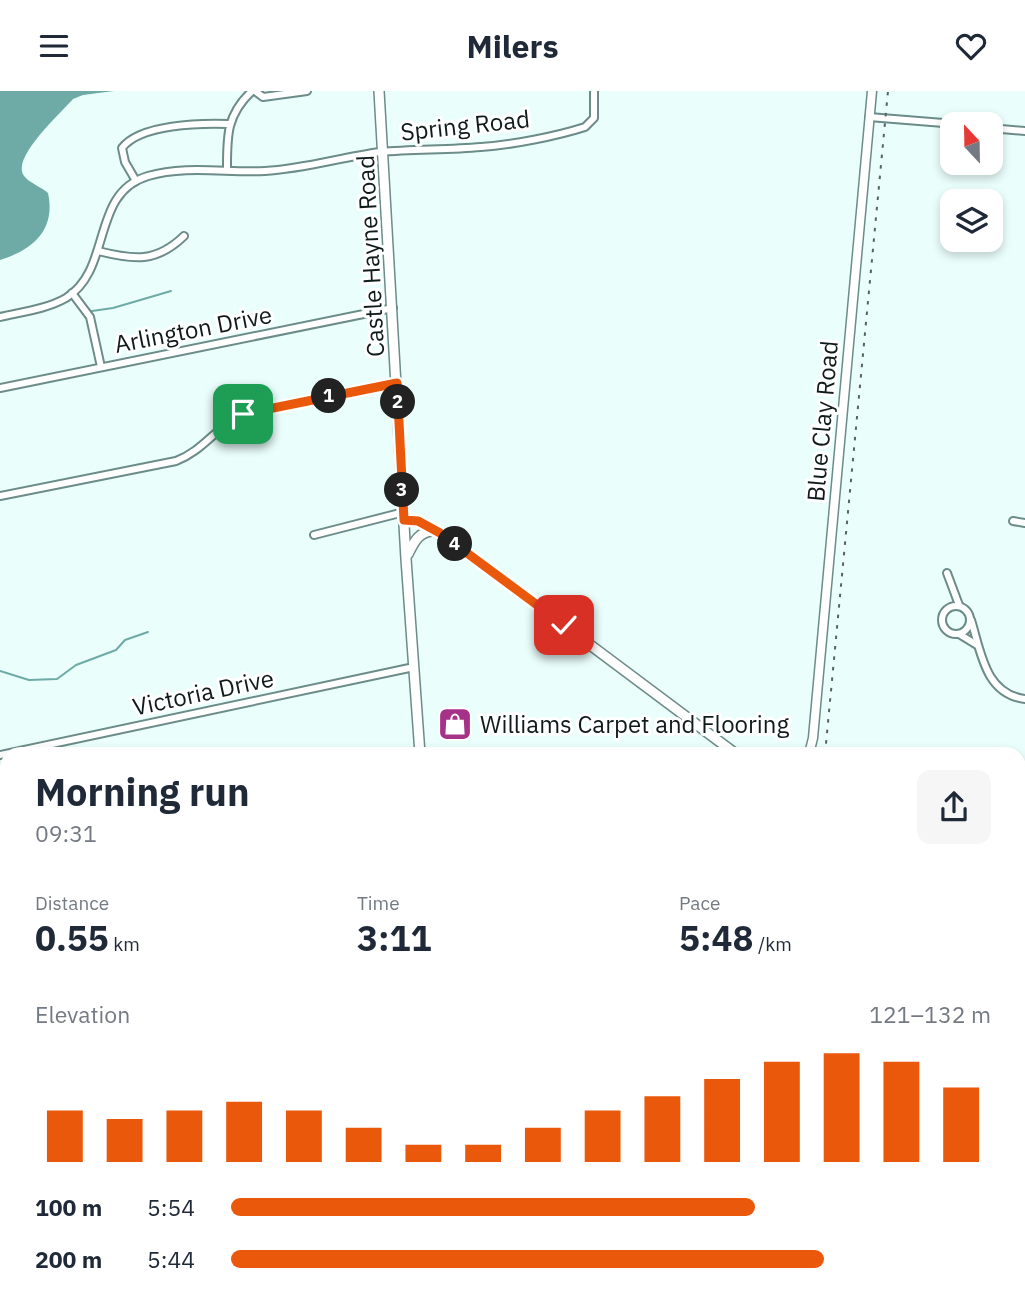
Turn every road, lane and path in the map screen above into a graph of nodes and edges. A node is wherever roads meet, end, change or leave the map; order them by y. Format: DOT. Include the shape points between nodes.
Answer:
graph roads {
  1 [pos="254,91"];
  2 [pos="307,91"];
  3 [pos="379,91"];
  4 [pos="594,91"];
  5 [pos="872,91"];
  6 [pos="869,117"];
  7 [pos="940,123"];
  8 [pos="229,124"];
  9 [pos="1003,129"];
  10 [pos="1025,131"];
  11 [pos="383,152"];
  12 [pos="227,170"];
  13 [pos="136,181"];
  14 [pos="184,236"];
  15 [pos="98,251"];
  16 [pos="72,293"];
  17 [pos="393,308"];
  18 [pos="0,317"];
  19 [pos="101,367"];
  20 [pos="397,383"];
  21 [pos="0,388"];
  22 [pos="0,496"];
  23 [pos="404,516"];
  24 [pos="1013,521"];
  25 [pos="1025,523"];
  26 [pos="440,533"];
  27 [pos="314,535"];
  28 [pos="406,559"];
  29 [pos="947,573"];
  30 [pos="959,605"];
  31 [pos="971,620"];
  32 [pos="959,634"];
  33 [pos="977,645"];
  34 [pos="414,667"];
  35 [pos="1025,699"];
  36 [pos="38,747"];
  37 [pos="420,747"];
  38 [pos="727,747"];
  39 [pos="810,747"];
  1 -- 2 [label="street" via="263,97"];
  1 -- 8 [label="street" via="242,100"];
  3 -- 11 [label="main road, Castle Hayne Road"];
  4 -- 11 [label="street, Spring Road" via="595,114 590,124 581,128 496,146"];
  5 -- 6 [label="street, Blue Clay Road"];
  6 -- 7 [label="street"];
  6 -- 39 [label="street, Blue Clay Road"];
  8 -- 12 [label="street"];
  8 -- 13 [label="street" via="186,125 127,141 122,148 125,162"];
  9 -- 10 [label="street"];
  11 -- 12 [label="street, Spring Road" via="264,171"];
  11 -- 17 [label="main road, Castle Hayne Road"];
  12 -- 13 [label="street, Spring Road" via="177,171"];
  13 -- 15 [label="street" via="117,196"];
  14 -- 15 [label="street" via="171,249 146,257 125,258"];
  15 -- 16 [label="street" via="91,270"];
  16 -- 18 [label="street" via="55,304"];
  16 -- 19 [label="street" via="90,317"];
  17 -- 19 [label="street, Arlington Drive"];
  17 -- 20 [label="main road, Castle Hayne Road"];
  19 -- 21 [label="street, Arlington Drive"];
  20 -- 22 [label="street" via="243,414 196,452 176,461"];
  20 -- 23 [label="main road, Castle Hayne Road"];
  23 -- 26 [label="main road"];
  23 -- 27 [label="street"];
  23 -- 28 [label="main road, Castle Hayne Road"];
  24 -- 25 [label="street"];
  26 -- 28 [label="main road" via="422,534"];
  26 -- 38 [label="main road"];
  28 -- 34 [label="main road, Castle Hayne Road"];
  29 -- 30 [label="street"];
  30 -- 31 [label="street"];
  30 -- 32 [label="street" via="946,609 941,622 946,630"];
  31 -- 32 [label="street"];
  31 -- 33 [label="street"];
  32 -- 33 [label="street"];
  33 -- 35 [label="street" via="993,683 1014,698"];
  34 -- 36 [label="street, Victoria Drive"];
  34 -- 37 [label="main road, Castle Hayne Road"];
}
